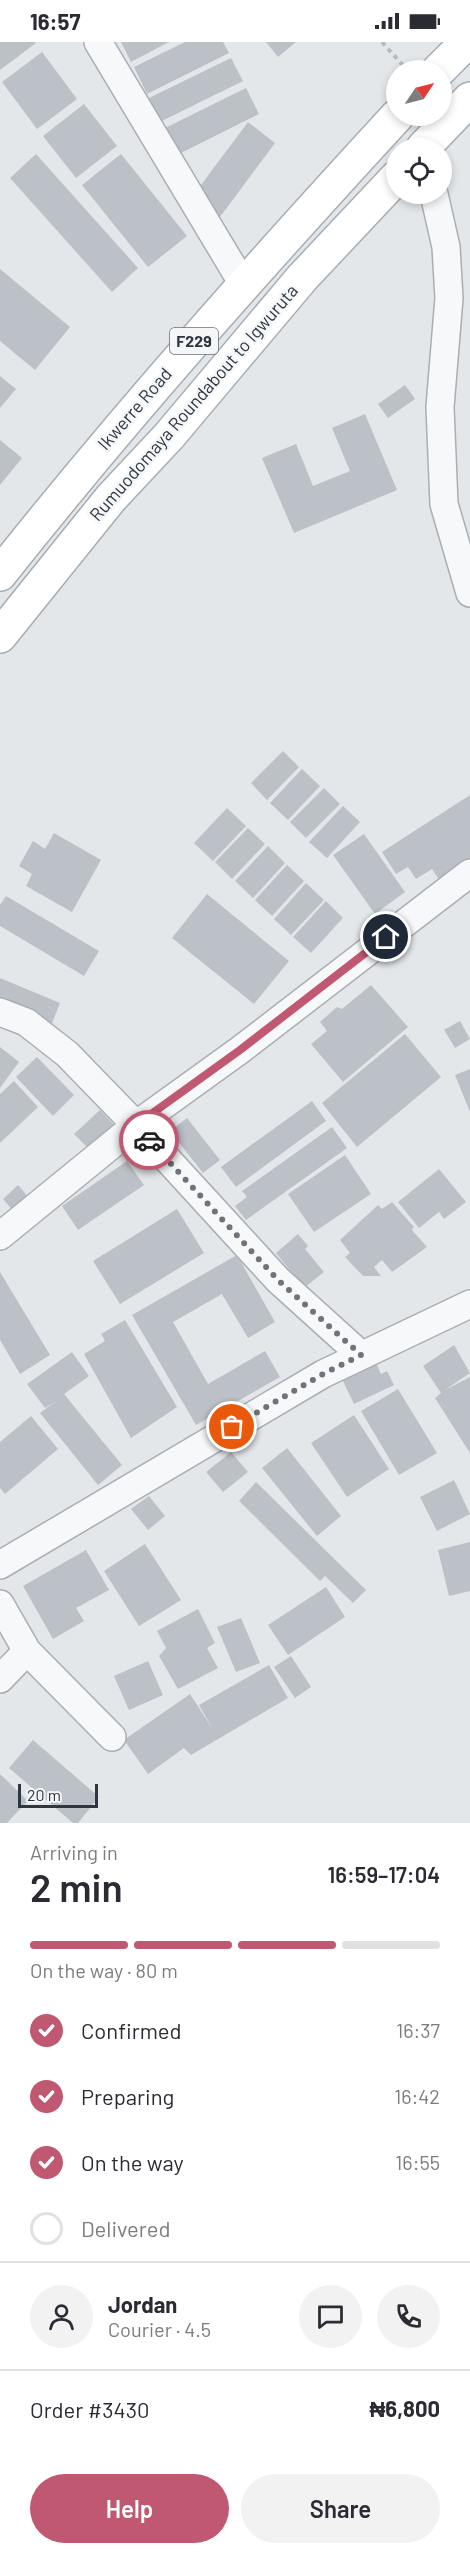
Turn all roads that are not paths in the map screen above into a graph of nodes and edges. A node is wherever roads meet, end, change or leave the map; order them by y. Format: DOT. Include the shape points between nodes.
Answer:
graph roads {
  1 [pos="98,42"];
  2 [pos="467,42"];
  3 [pos="449,60"];
  4 [pos="470,99"];
  5 [pos="388,126"];
  6 [pos="433,138"];
  7 [pos="386,189"];
  8 [pos="436,204"];
  9 [pos="243,284"];
  10 [pos="0,574"];
  11 [pos="470,593"];
  12 [pos="0,636"];
  13 [pos="470,873"];
  14 [pos="0,1012"];
  15 [pos="136,1125"];
  16 [pos="0,1236"];
  17 [pos="470,1304"];
  18 [pos="361,1355"];
  19 [pos="0,1565"];
  20 [pos="0,1604"];
  21 [pos="27,1651"];
  22 [pos="0,1679"];
  23 [pos="112,1737"];
  1 -- 9 [label="street"];
  2 -- 3 [label="main road"];
  4 -- 6 [label="main road"];
  5 -- 9 [label="main road, Ikwerre Road / F229"];
  7 -- 12 [label="main road, Rumuodomaya Roundabout to Igwuruta / F229" via="302,278 169,436 111,498"];
  8 -- 11 [label="street" via="446,247 449,298 440,407 444,504"];
  9 -- 10 [label="main road, Ikwerre Road / F229" via="78,475"];
  13 -- 15 [label="street"];
  14 -- 15 [label="street" via="26,1022 67,1054"];
  15 -- 16 [label="street"];
  15 -- 18 [label="street" via="278,1280"];
  17 -- 18 [label="street"];
  18 -- 19 [label="street" via="303,1385"];
  20 -- 21 [label="street"];
  21 -- 22 [label="street"];
  21 -- 23 [label="street"];
}
